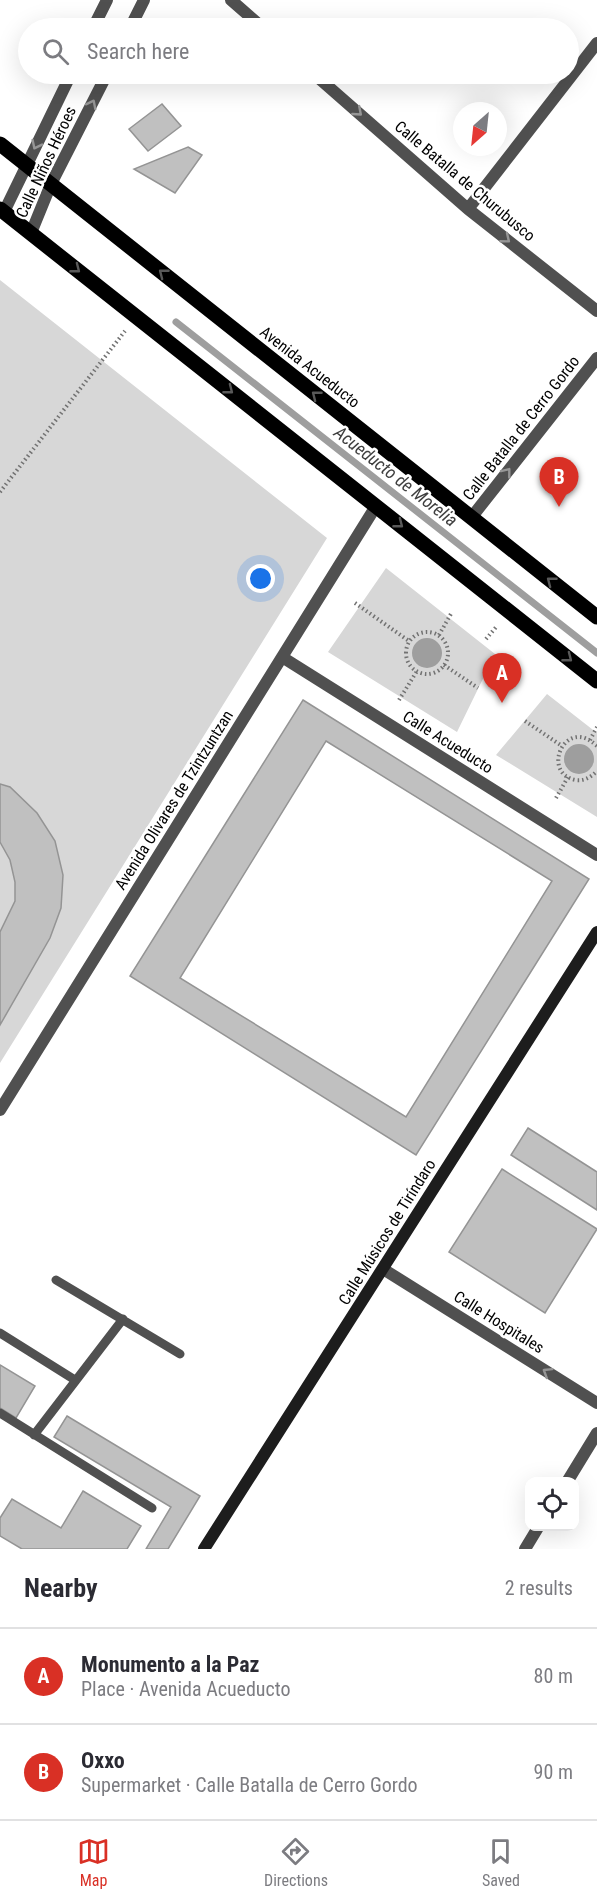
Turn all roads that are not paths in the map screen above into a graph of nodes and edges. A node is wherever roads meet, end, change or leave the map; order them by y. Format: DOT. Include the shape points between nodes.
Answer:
graph roads {
  1 [pos="107,0"];
  2 [pos="144,0"];
  3 [pos="231,0"];
  4 [pos="98,18"];
  5 [pos="135,18"];
  6 [pos="252,18"];
  7 [pos="597,43"];
  8 [pos="579,66"];
  9 [pos="66,84"];
  10 [pos="102,84"];
  11 [pos="325,84"];
  12 [pos="565,84"];
  13 [pos="0,144"];
  14 [pos="26,164"];
  15 [pos="51,184"];
  16 [pos="468,209"];
  17 [pos="2,210"];
  18 [pos="31,232"];
  19 [pos="597,311"];
  20 [pos="597,358"];
  21 [pos="376,506"];
  22 [pos="471,518"];
  23 [pos="597,617"];
  24 [pos="282,657"];
  25 [pos="597,681"];
  26 [pos="597,855"];
  27 [pos="597,932"];
  28 [pos="0,1110"];
  29 [pos="383,1269"];
  30 [pos="56,1280"];
  31 [pos="123,1319"];
  32 [pos="0,1333"];
  33 [pos="180,1354"];
  34 [pos="75,1380"];
  35 [pos="597,1403"];
  36 [pos="0,1413"];
  37 [pos="597,1433"];
  38 [pos="34,1435"];
  39 [pos="570,1477"];
  40 [pos="152,1508"];
  41 [pos="536,1531"];
  42 [pos="204,1549"];
  43 [pos="525,1549"];
  1 -- 4 [label="street"];
  2 -- 5 [label="street"];
  3 -- 6 [label="street"];
  7 -- 8 [label="street"];
  9 -- 14 [label="street, Calle Niños Héroes, one-way"];
  15 -- 10 [label="street, Calle Niños Héroes, one-way"];
  11 -- 16 [label="street, Calle Batalla de Churubusco, one-way"];
  12 -- 16 [label="street"];
  13 -- 14 [label="main road, Avenida Acueducto"];
  14 -- 15 [label="main road, Avenida Acueducto"];
  14 -- 17 [label="street, Calle Niños Héroes"];
  15 -- 18 [label="street, Calle Niños Héroes"];
  22 -- 15 [label="main road, Avenida Acueducto, one-way"];
  16 -- 19 [label="street, Calle Batalla de Churubusco, one-way"];
  17 -- 18 [label="main road"];
  18 -- 21 [label="main road, one-way"];
  22 -- 20 [label="street, Calle Batalla de Cerro Gordo, one-way"];
  21 -- 24 [label="street, Avenida Olivares de Tzintzuntzan"];
  21 -- 25 [label="main road, one-way"];
  23 -- 22 [label="main road, Avenida Acueducto, one-way"];
  24 -- 26 [label="street, Calle Acueducto"];
  24 -- 28 [label="street, Avenida Olivares de Tzintzuntzan"];
  27 -- 29 [label="street, Calle Músicos de Tiríndaro"];
  35 -- 29 [label="street, Calle Hospitales, one-way"];
  29 -- 42 [label="street, Calle Músicos de Tiríndaro"];
  30 -- 31 [label="lane"];
  31 -- 33 [label="lane"];
  31 -- 34 [label="lane"];
  32 -- 34 [label="lane"];
  34 -- 38 [label="lane"];
  36 -- 38 [label="lane"];
  37 -- 39 [label="street"];
  38 -- 40 [label="lane"];
  41 -- 43 [label="street"];
}
